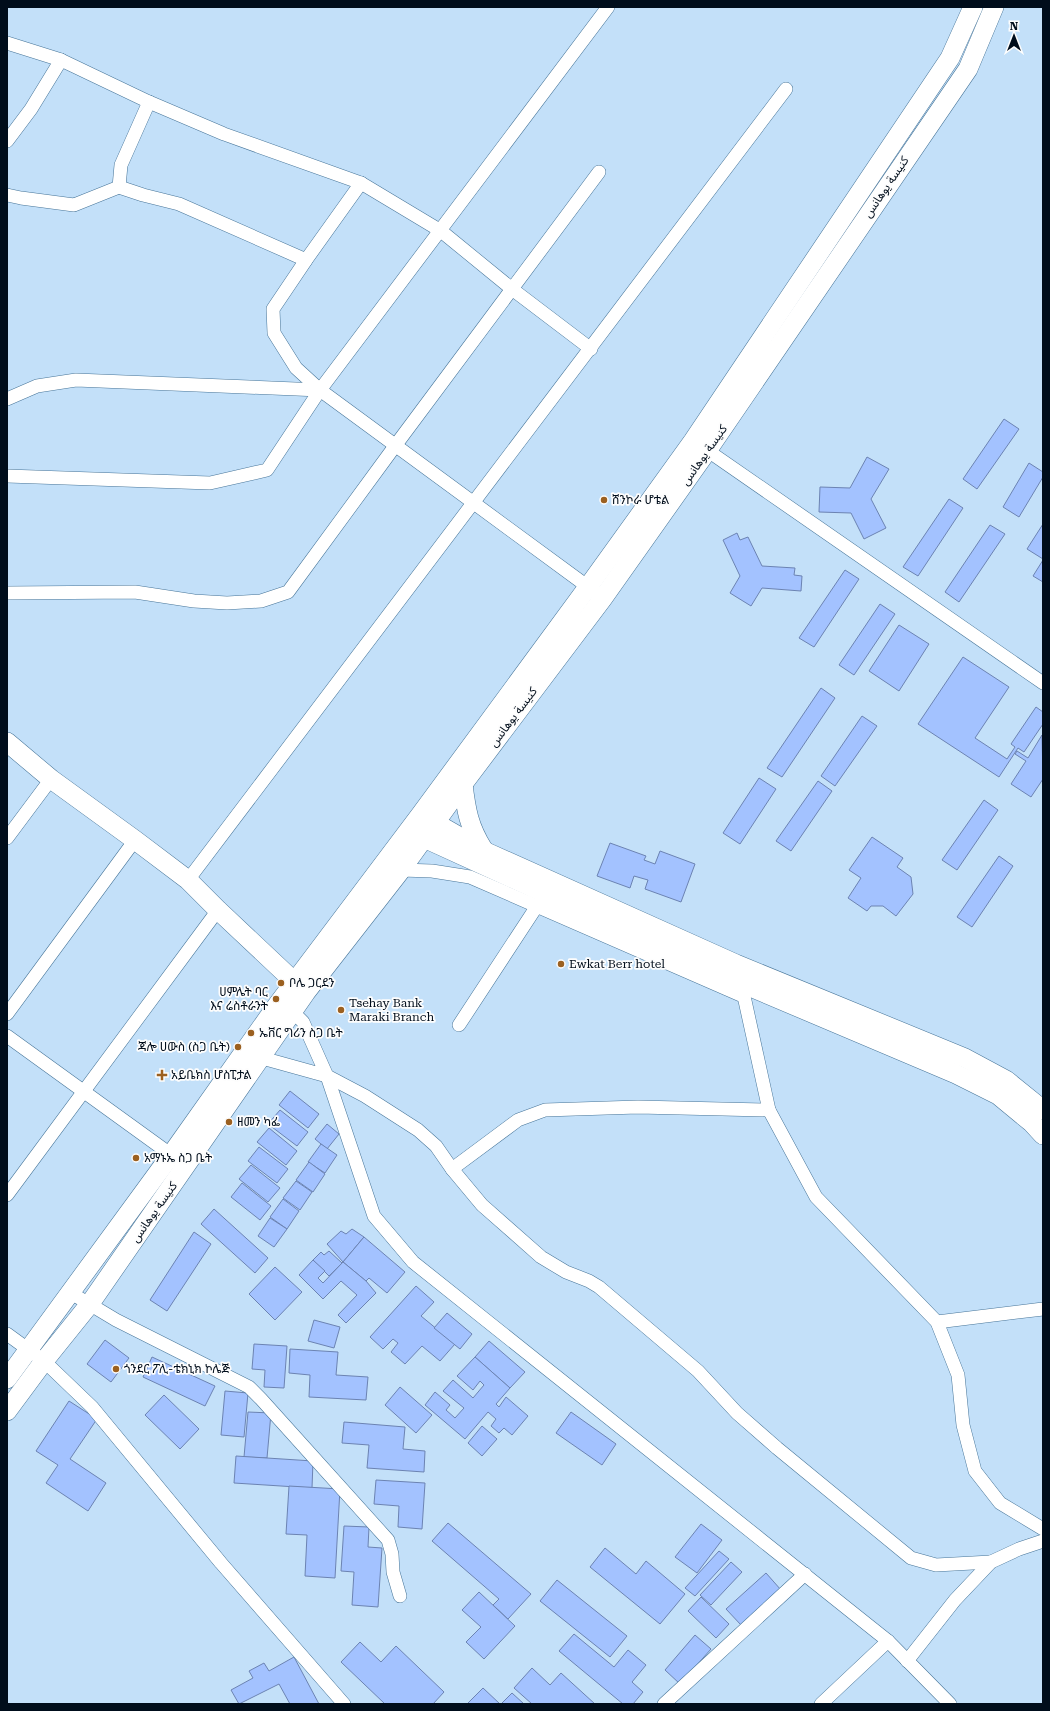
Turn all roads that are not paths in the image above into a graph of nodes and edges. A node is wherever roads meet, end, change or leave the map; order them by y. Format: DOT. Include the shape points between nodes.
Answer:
graph roads {
  1 [pos="608,7"];
  2 [pos="973,7"];
  3 [pos="994,7"];
  4 [pos="7,43"];
  5 [pos="61,60"];
  6 [pos="786,89"];
  7 [pos="149,102"];
  8 [pos="7,141"];
  9 [pos="600,172"];
  10 [pos="361,183"];
  11 [pos="119,187"];
  12 [pos="7,195"];
  13 [pos="441,231"];
  14 [pos="306,260"];
  15 [pos="512,290"];
  16 [pos="591,348"];
  17 [pos="320,390"];
  18 [pos="7,400"];
  19 [pos="395,446"];
  20 [pos="700,446"];
  21 [pos="7,476"];
  22 [pos="473,502"];
  23 [pos="595,592"];
  24 [pos="7,593"];
  25 [pos="1043,683"];
  26 [pos="7,742"];
  27 [pos="50,779"];
  28 [pos="463,784"];
  29 [pos="422,826"];
  30 [pos="7,838"];
  31 [pos="135,840"];
  32 [pos="484,850"];
  33 [pos="401,870"];
  34 [pos="188,880"];
  35 [pos="537,906"];
  36 [pos="218,910"];
  37 [pos="736,964"];
  38 [pos="300,987"];
  39 [pos="742,989"];
  40 [pos="286,1008"];
  41 [pos="7,1014"];
  42 [pos="460,1025"];
  43 [pos="7,1036"];
  44 [pos="255,1052"];
  45 [pos="327,1076"];
  46 [pos="84,1093"];
  47 [pos="769,1110"];
  48 [pos="1043,1110"];
  49 [pos="1043,1136"];
  50 [pos="178,1160"];
  51 [pos="452,1169"];
  52 [pos="7,1195"];
  53 [pos="118,1226"];
  54 [pos="136,1238"];
  55 [pos="71,1293"];
  56 [pos="89,1305"];
  57 [pos="1043,1309"];
  58 [pos="938,1322"];
  59 [pos="7,1334"];
  60 [pos="29,1350"];
  61 [pos="44,1361"];
  62 [pos="7,1379"];
  63 [pos="7,1411"];
  64 [pos="1043,1529"];
  65 [pos="1043,1541"];
  66 [pos="991,1562"];
  67 [pos="805,1574"];
  68 [pos="400,1596"];
  69 [pos="888,1641"];
  70 [pos="907,1660"];
  71 [pos="344,1704"];
  72 [pos="664,1704"];
  73 [pos="821,1704"];
  74 [pos="950,1704"];
  1 -- 13 [label="street"];
  2 -- 20 [label="street" via="950,58"];
  3 -- 20 [label="street, كنيسة يوهانس" via="968,69"];
  4 -- 5 [label="street"];
  5 -- 7 [label="street"];
  5 -- 8 [label="street"];
  6 -- 16 [label="street"];
  7 -- 10 [label="street" via="224,134"];
  7 -- 11 [label="street" via="121,165"];
  9 -- 15 [label="street"];
  10 -- 13 [label="street"];
  10 -- 14 [label="street"];
  11 -- 12 [label="street" via="74,205"];
  11 -- 14 [label="street" via="179,204"];
  13 -- 15 [label="street"];
  13 -- 17 [label="street"];
  14 -- 17 [label="street" via="273,309 274,333 296,368"];
  15 -- 16 [label="street"];
  15 -- 19 [label="street"];
  16 -- 22 [label="street"];
  17 -- 18 [label="street" via="76,380 37,386"];
  17 -- 19 [label="street"];
  17 -- 21 [label="street" via="267,470 210,483"];
  19 -- 22 [label="street"];
  19 -- 24 [label="street" via="288,592 261,601 227,603 135,592"];
  20 -- 23 [label="street"];
  20 -- 25 [label="street"];
  22 -- 23 [label="street"];
  22 -- 34 [label="street"];
  23 -- 28 [label="street, كنيسة يوهانس"];
  23 -- 29 [label="street"];
  26 -- 27 [label="street"];
  27 -- 30 [label="street"];
  27 -- 31 [label="street"];
  28 -- 29 [label="street, كنيسة يوهانس"];
  28 -- 32 [label="street" via="470,826"];
  29 -- 32 [label="street"];
  29 -- 33 [label="street, كنيسة يوهانس"];
  29 -- 38 [label="street"];
  29 -- 39 [label="street"];
  31 -- 34 [label="street"];
  31 -- 41 [label="street"];
  32 -- 37 [label="street"];
  33 -- 35 [label="street" via="432,871 470,877"];
  33 -- 38 [label="street, كنيسة يوهانس"];
  34 -- 36 [label="street"];
  35 -- 39 [label="street"];
  35 -- 42 [label="street"];
  36 -- 38 [label="street"];
  36 -- 46 [label="street"];
  37 -- 39 [label="street"];
  37 -- 48 [label="street" via="965,1058 1006,1080"];
  38 -- 40 [label="street"];
  39 -- 47 [label="street"];
  39 -- 49 [label="street" via="956,1074 998,1095 1032,1123"];
  40 -- 44 [label="street"];
  40 -- 45 [label="street" via="303,1022"];
  43 -- 46 [label="street"];
  44 -- 45 [label="street"];
  44 -- 50 [label="street"];
  45 -- 51 [label="street" via="365,1096 418,1130 436,1146"];
  45 -- 67 [label="street" via="374,1216 413,1262"];
  46 -- 50 [label="street"];
  46 -- 52 [label="street"];
  47 -- 51 [label="street" via="638,1107 544,1110 518,1120"];
  47 -- 58 [label="street" via="816,1197"];
  50 -- 53 [label="street"];
  50 -- 54 [label="street, كنيسة يوهانس"];
  51 -- 66 [label="street" via="482,1205 540,1257 600,1287 698,1371 737,1413 777,1448 911,1558 936,1565"];
  53 -- 54 [label="street"];
  53 -- 55 [label="street"];
  54 -- 56 [label="street, كنيسة يوهانس"];
  55 -- 56 [label="street"];
  55 -- 60 [label="street"];
  56 -- 61 [label="street, كنيسة يوهانس"];
  56 -- 68 [label="street" via="248,1387 257,1395 388,1540 392,1554 392,1572"];
  57 -- 58 [label="street"];
  58 -- 64 [label="street" via="958,1375 963,1425 975,1471 1000,1503"];
  59 -- 60 [label="street"];
  60 -- 61 [label="street"];
  60 -- 62 [label="street"];
  61 -- 63 [label="street, كنيسة يوهانس"];
  61 -- 71 [label="street" via="92,1407 221,1563"];
  65 -- 66 [label="street"];
  66 -- 70 [label="street" via="955,1600"];
  67 -- 69 [label="street"];
  67 -- 72 [label="street"];
  69 -- 70 [label="street"];
  69 -- 73 [label="street"];
  70 -- 74 [label="street"];
}
